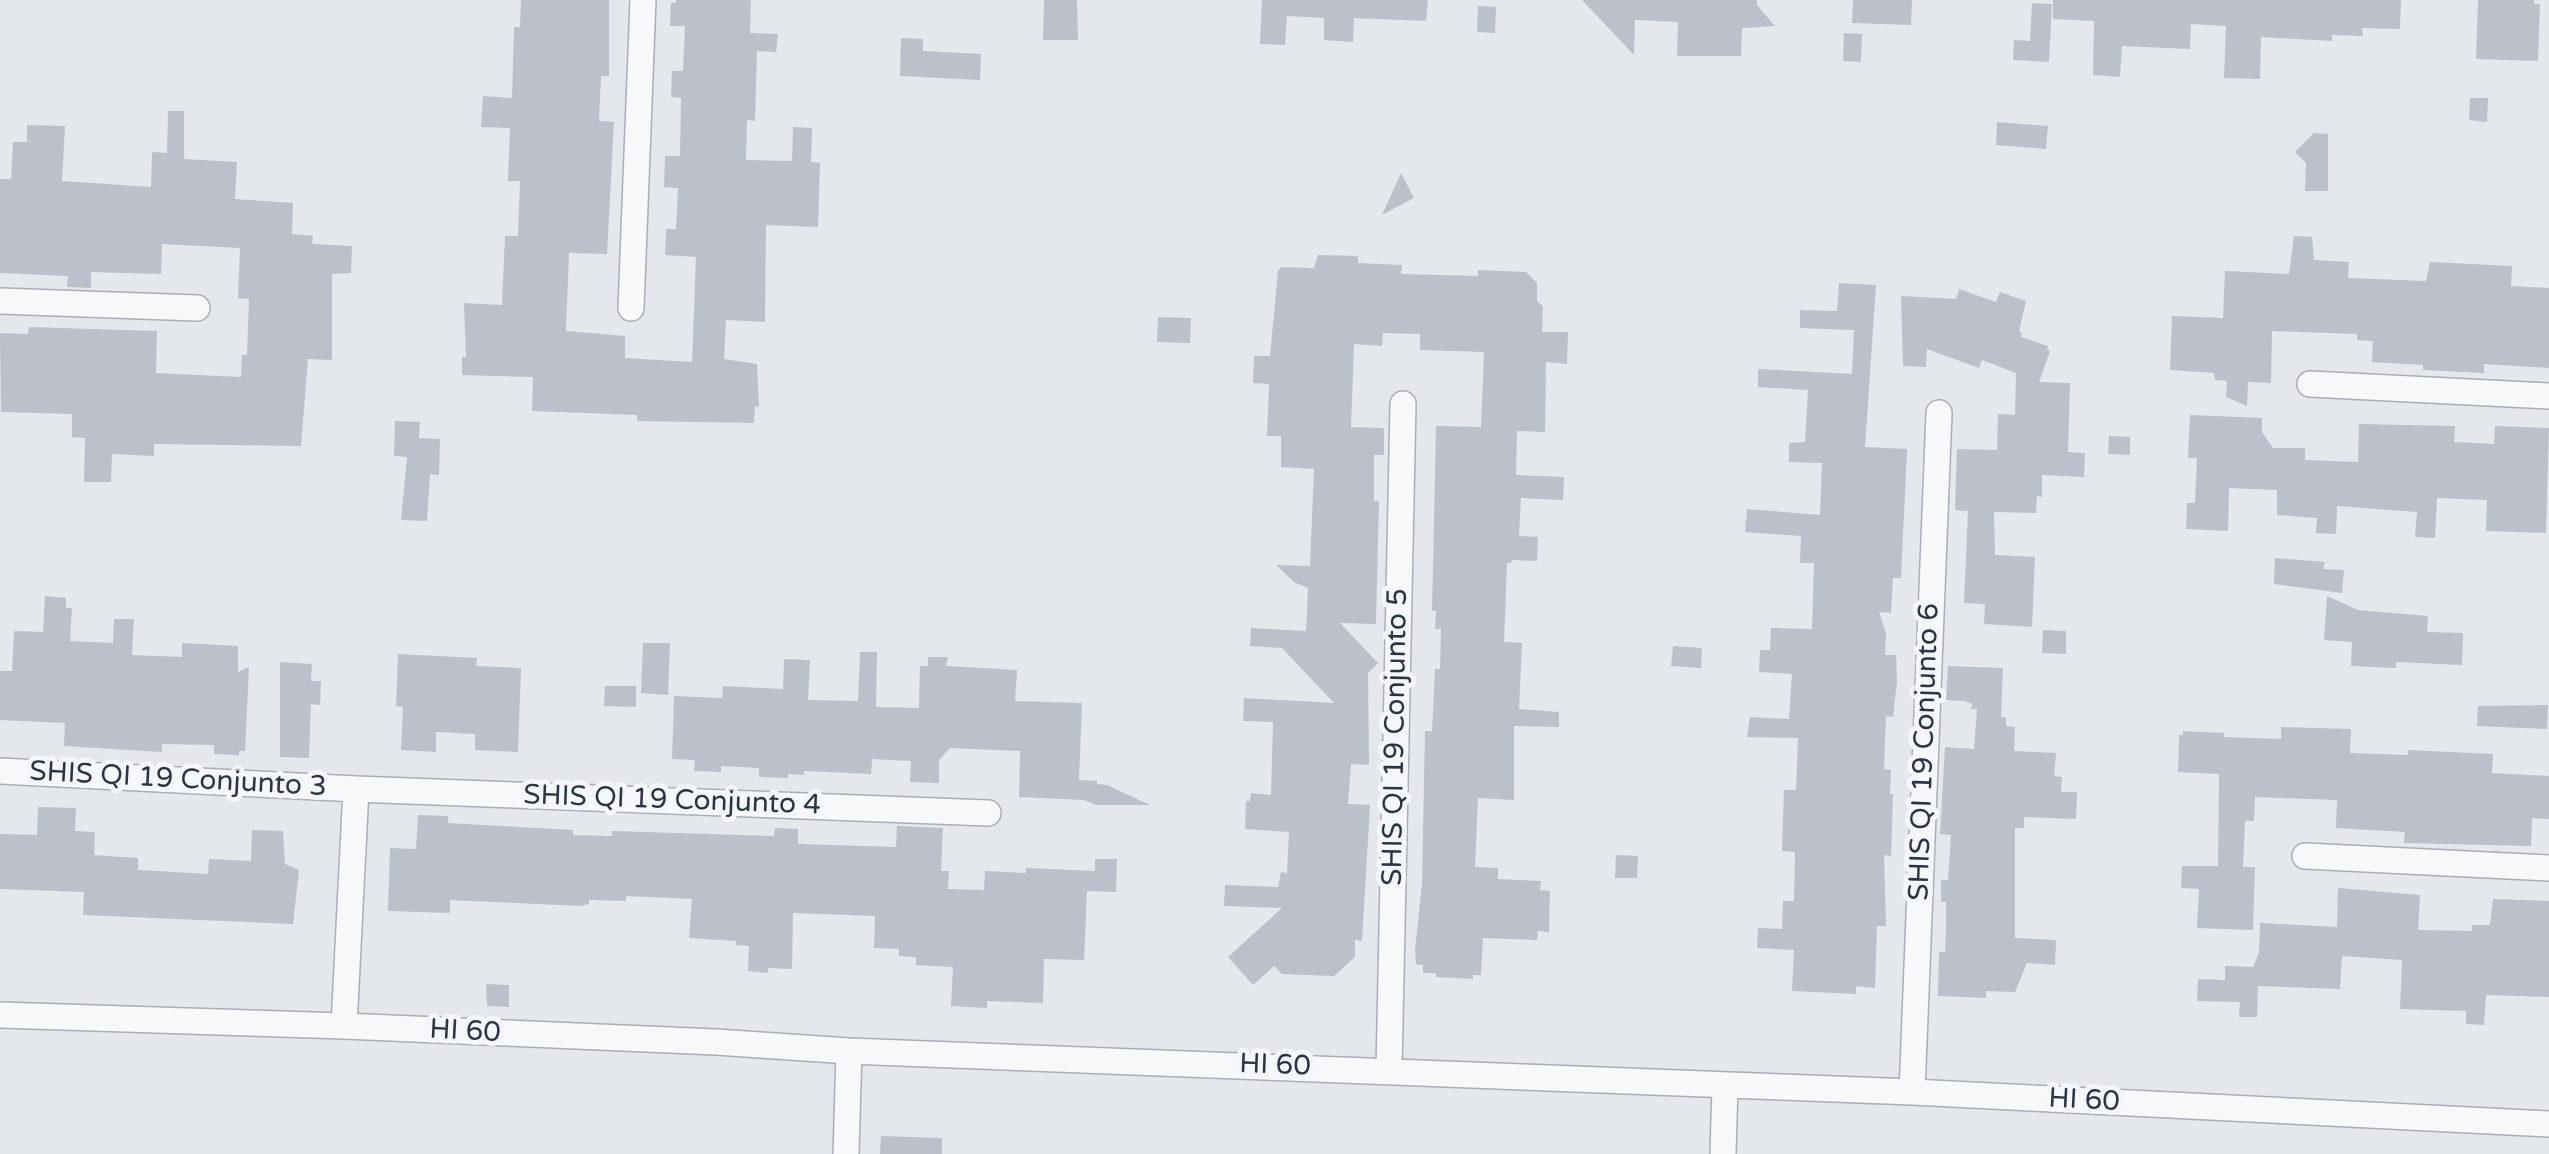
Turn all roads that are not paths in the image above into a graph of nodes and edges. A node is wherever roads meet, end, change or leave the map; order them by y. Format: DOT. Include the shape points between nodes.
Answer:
graph roads {
  1 [pos="643,0"];
  2 [pos="0,301"];
  3 [pos="197,308"];
  4 [pos="631,308"];
  5 [pos="2310,384"];
  6 [pos="2549,396"];
  7 [pos="1403,404"];
  8 [pos="1939,413"];
  9 [pos="0,771"];
  10 [pos="356,789"];
  11 [pos="988,813"];
  12 [pos="2305,856"];
  13 [pos="2549,868"];
  14 [pos="0,1015"];
  15 [pos="344,1026"];
  16 [pos="848,1051"];
  17 [pos="1389,1070"];
  18 [pos="1725,1086"];
  19 [pos="1912,1092"];
  20 [pos="2549,1124"];
  21 [pos="846,1154"];
  22 [pos="1723,1154"];
  1 -- 4 [label="street"];
  2 -- 3 [label="street"];
  5 -- 6 [label="street"];
  7 -- 17 [label="street, SHIS QI 19 Conjunto 5"];
  8 -- 19 [label="street, SHIS QI 19 Conjunto 6"];
  9 -- 10 [label="street, SHIS QI 19 Conjunto 3"];
  10 -- 11 [label="street, SHIS QI 19 Conjunto 4"];
  10 -- 15 [label="street"];
  12 -- 13 [label="street"];
  14 -- 15 [label="street, HI 60"];
  15 -- 16 [label="street, HI 60"];
  16 -- 17 [label="street, HI 60"];
  16 -- 21 [label="street"];
  17 -- 18 [label="street, HI 60"];
  18 -- 19 [label="street, HI 60"];
  18 -- 22 [label="street"];
  19 -- 20 [label="street, HI 60"];
}
